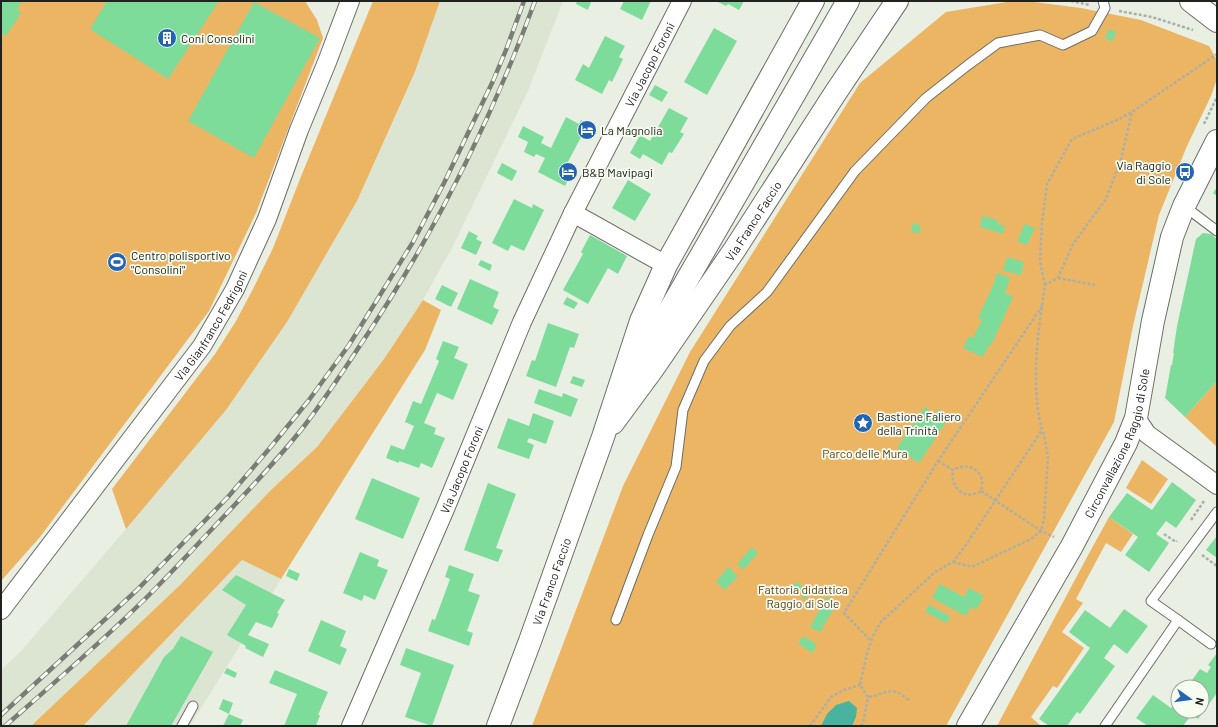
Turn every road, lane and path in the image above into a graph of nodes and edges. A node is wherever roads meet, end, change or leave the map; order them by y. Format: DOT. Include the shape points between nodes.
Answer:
graph roads {
  1 [pos="682,1"];
  2 [pos="813,1"];
  3 [pos="848,1"];
  4 [pos="897,1"];
  5 [pos="1071,1"];
  6 [pos="1190,1"];
  7 [pos="346,3"];
  8 [pos="1104,4"];
  9 [pos="1217,21"];
  10 [pos="1195,31"];
  11 [pos="1217,54"];
  12 [pos="1132,112"];
  13 [pos="1217,141"];
  14 [pos="1184,206"];
  15 [pos="573,213"];
  16 [pos="1217,231"];
  17 [pos="666,265"];
  18 [pos="1058,278"];
  19 [pos="1045,285"];
  20 [pos="1095,285"];
  21 [pos="1042,306"];
  22 [pos="1136,418"];
  23 [pos="1042,430"];
  24 [pos="603,437"];
  25 [pos="938,461"];
  26 [pos="953,470"];
  27 [pos="1217,485"];
  28 [pos="981,491"];
  29 [pos="995,500"];
  30 [pos="1204,501"];
  31 [pos="1217,512"];
  32 [pos="1188,524"];
  33 [pos="1041,531"];
  34 [pos="1164,534"];
  35 [pos="1180,536"];
  36 [pos="1054,537"];
  37 [pos="953,562"];
  38 [pos="1,610"];
  39 [pos="616,620"];
  40 [pos="1178,620"];
  41 [pos="871,640"];
  42 [pos="1211,644"];
  43 [pos="860,685"];
  44 [pos="868,697"];
  45 [pos="910,701"];
  46 [pos="193,706"];
  47 [pos="182,726"];
  48 [pos="351,726"];
  49 [pos="498,726"];
  50 [pos="810,726"];
  51 [pos="861,726"];
  52 [pos="968,726"];
  53 [pos="1105,726"];
  1 -- 15 [label="street, Via Jacopo Foroni"];
  2 -- 17 [label="main road, Via Franco Faccio"];
  3 -- 24 [label="main road, Via Franco Faccio" via="642,358"];
  4 -- 24 [label="main road, Via Franco Faccio" via="735,249"];
  5 -- 8 [label="path"];
  6 -- 9 [label="main road"];
  7 -- 38 [label="street, Via Gianfranco Fedrigoni" via="327,62 267,219 235,289 202,346"];
  8 -- 10 [label="path"];
  8 -- 39 [label="lane" via="1092,31 1063,45 1040,36 998,43 926,98 855,171 768,292 730,326 704,361 683,410 676,467"];
  11 -- 12 [label="path"];
  12 -- 18 [label="path" via="1121,159 1106,199 1073,244"];
  12 -- 19 [label="path" via="1072,139 1047,184 1040,261"];
  13 -- 14 [label="main road, Circonvallazione Raggio di Sole"];
  14 -- 16 [label="lane"];
  14 -- 22 [label="main road, Circonvallazione Raggio di Sole" via="1168,252"];
  15 -- 17 [label="street"];
  15 -- 48 [label="street, Via Jacopo Foroni" via="522,322"];
  17 -- 24 [label="main road, Via Franco Faccio" via="641,321"];
  18 -- 19 [label="path"];
  18 -- 20 [label="path"];
  19 -- 21 [label="path"];
  21 -- 23 [label="path" via="1036,388"];
  21 -- 25 [label="path"];
  22 -- 27 [label="street" via="1147,434"];
  22 -- 52 [label="main road, Circonvallazione Raggio di Sole" via="1126,443 1072,546"];
  23 -- 29 [label="path"];
  23 -- 33 [label="path" via="1048,457"];
  24 -- 49 [label="main road, Via Franco Faccio"];
  25 -- 26 [label="path"];
  25 -- 41 [label="path" via="844,613"];
  26 -- 28 [label="path" via="952,480 961,492 971,494"];
  26 -- 28 [label="path" via="959,466 974,468 979,472 983,484"];
  28 -- 29 [label="path"];
  29 -- 33 [label="path"];
  29 -- 37 [label="path"];
  30 -- 32 [label="path"];
  31 -- 40 [label="lane" via="1151,601"];
  33 -- 36 [label="path"];
  33 -- 37 [label="path" via="1031,539 972,567"];
  34 -- 35 [label="path" via="1176,542"];
  37 -- 41 [label="path" via="935,572 881,622"];
  40 -- 42 [label="lane"];
  40 -- 53 [label="lane"];
  41 -- 43 [label="path"];
  43 -- 44 [label="path"];
  43 -- 50 [label="path" via="830,697"];
  44 -- 45 [label="path" via="890,691 898,692"];
  44 -- 51 [label="path"];
  46 -- 47 [label="lane"];
}
